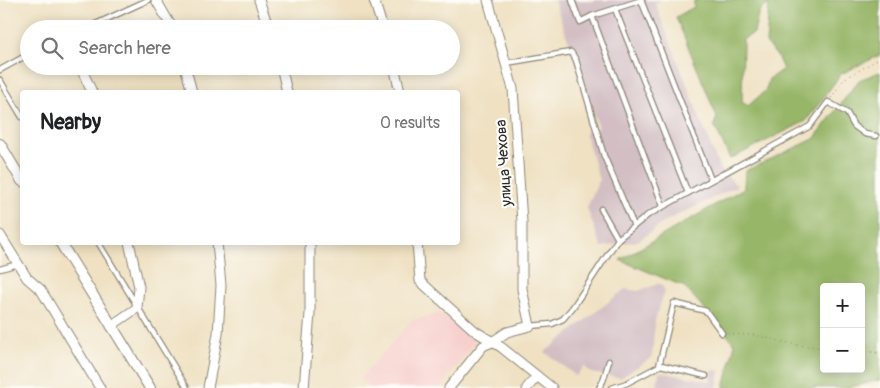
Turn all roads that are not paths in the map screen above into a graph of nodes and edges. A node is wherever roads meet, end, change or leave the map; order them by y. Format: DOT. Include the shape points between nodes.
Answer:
graph roads {
  1 [pos="148,0"];
  2 [pos="156,0"];
  3 [pos="259,0"];
  4 [pos="374,0"];
  5 [pos="488,0"];
  6 [pos="572,0"];
  7 [pos="641,0"];
  8 [pos="615,9"];
  9 [pos="592,16"];
  10 [pos="105,20"];
  11 [pos="168,20"];
  12 [pos="266,20"];
  13 [pos="380,20"];
  14 [pos="20,59"];
  15 [pos="506,63"];
  16 [pos="0,70"];
  17 [pos="84,75"];
  18 [pos="187,75"];
  19 [pos="283,75"];
  20 [pos="396,75"];
  21 [pos="0,80"];
  22 [pos="91,90"];
  23 [pos="191,90"];
  24 [pos="287,90"];
  25 [pos="400,90"];
  26 [pos="20,114"];
  27 [pos="876,136"];
  28 [pos="0,144"];
  29 [pos="20,178"];
  30 [pos="711,180"];
  31 [pos="688,193"];
  32 [pos="663,206"];
  33 [pos="601,210"];
  34 [pos="634,226"];
  35 [pos="0,235"];
  36 [pos="618,239"];
  37 [pos="62,245"];
  38 [pos="100,245"];
  39 [pos="131,245"];
  40 [pos="217,245"];
  41 [pos="310,245"];
  42 [pos="417,245"];
  43 [pos="18,264"];
  44 [pos="0,270"];
  45 [pos="137,308"];
  46 [pos="112,326"];
  47 [pos="530,326"];
  48 [pos="722,334"];
  49 [pos="492,342"];
  50 [pos="609,361"];
  51 [pos="659,366"];
  52 [pos="537,376"];
  53 [pos="706,376"];
  54 [pos="100,388"];
  55 [pos="150,388"];
  56 [pos="187,388"];
  57 [pos="208,388"];
  58 [pos="304,388"];
  59 [pos="449,388"];
  60 [pos="528,388"];
  61 [pos="552,388"];
  62 [pos="599,388"];
  63 [pos="612,388"];
  1 -- 10 [label="lane"];
  2 -- 11 [label="street"];
  3 -- 12 [label="street"];
  4 -- 13 [label="street"];
  5 -- 15 [label="street, улица Чехова"];
  6 -- 9 [label="lane" via="580,22"];
  7 -- 8 [label="lane"];
  7 -- 30 [label="lane"];
  8 -- 9 [label="lane"];
  8 -- 31 [label="lane"];
  9 -- 32 [label="lane"];
  14 -- 16 [label="lane"];
  15 -- 34 [label="lane" via="570,52 576,60 604,156"];
  15 -- 47 [label="street, улица Чехова" via="513,89 522,222 522,289"];
  17 -- 22 [label="street"];
  18 -- 23 [label="street"];
  19 -- 24 [label="street"];
  20 -- 25 [label="street"];
  21 -- 26 [label="lane"];
  27 -- 30 [label="lane" via="854,126 847,113 828,102 810,126"];
  28 -- 29 [label="street"];
  30 -- 31 [label="lane"];
  31 -- 32 [label="lane"];
  32 -- 34 [label="lane"];
  33 -- 36 [label="lane"];
  34 -- 36 [label="lane"];
  35 -- 43 [label="street"];
  36 -- 47 [label="lane" via="563,319 552,324"];
  37 -- 46 [label="street"];
  38 -- 45 [label="lane"];
  39 -- 45 [label="street" via="139,287"];
  40 -- 57 [label="street" via="221,285 218,334"];
  41 -- 58 [label="street" via="310,313"];
  42 -- 49 [label="street" via="420,281 475,331"];
  43 -- 44 [label="lane"];
  43 -- 54 [label="street" via="27,278 41,290"];
  45 -- 46 [label="street"];
  45 -- 56 [label="lane"];
  46 -- 55 [label="street"];
  47 -- 49 [label="street" via="507,332"];
  48 -- 51 [label="lane" via="706,311 674,303"];
  49 -- 52 [label="street"];
  49 -- 59 [label="street" via="483,346"];
  50 -- 62 [label="lane"];
  51 -- 53 [label="lane"];
  51 -- 63 [label="lane"];
  52 -- 60 [label="street"];
  52 -- 61 [label="street"];
}
